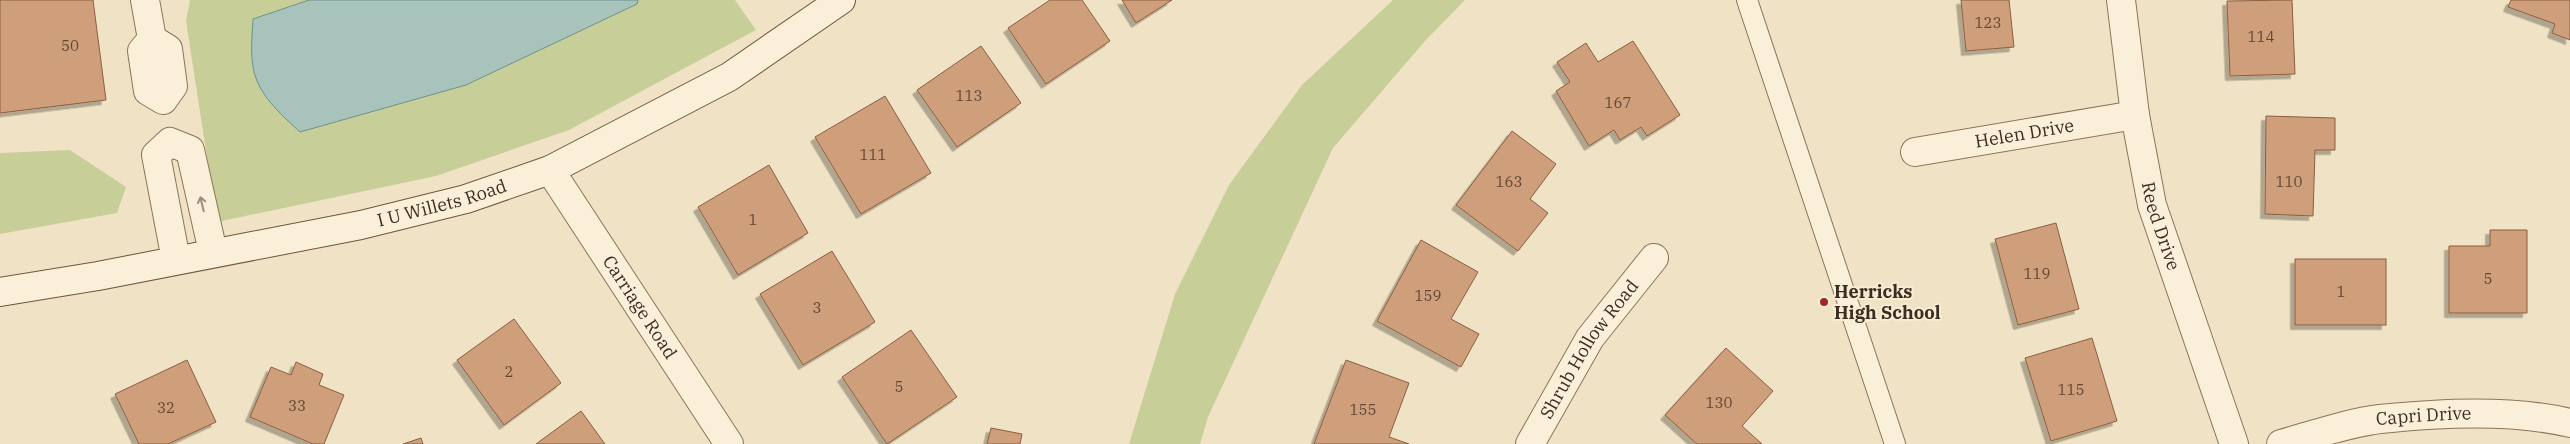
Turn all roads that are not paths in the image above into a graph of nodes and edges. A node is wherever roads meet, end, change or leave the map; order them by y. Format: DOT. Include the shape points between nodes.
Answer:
graph roads {
  1 [pos="146,0"];
  2 [pos="841,0"];
  3 [pos="1747,0"];
  4 [pos="2121,0"];
  5 [pos="2135,115"];
  6 [pos="170,142"];
  7 [pos="1915,152"];
  8 [pos="550,170"];
  9 [pos="213,252"];
  10 [pos="1654,258"];
  11 [pos="176,260"];
  12 [pos="0,292"];
  13 [pos="2570,423"];
  14 [pos="728,444"];
  15 [pos="1530,444"];
  16 [pos="1895,444"];
  17 [pos="2234,444"];
  18 [pos="2281,444"];
  1 -- 6 [label="street" via="152,39 168,49 173,86 163,100"];
  2 -- 8 [label="street, I U Willets Road" via="729,77"];
  3 -- 16 [label="lane"];
  4 -- 5 [label="street, Reed Drive"];
  5 -- 7 [label="street, Helen Drive"];
  5 -- 17 [label="street, Reed Drive" via="2152,205"];
  9 -- 6 [label="street, one-way" via="190,150"];
  6 -- 11 [label="street" via="156,155"];
  8 -- 9 [label="street, I U Willets Road" via="466,200"];
  8 -- 14 [label="street, Carriage Road"];
  9 -- 11 [label="street, I U Willets Road"];
  10 -- 15 [label="street, Shrub Hollow Road" via="1590,338"];
  11 -- 12 [label="street, I U Willets Road"];
  13 -- 18 [label="street, Capri Drive" via="2491,413 2380,419"];
}
